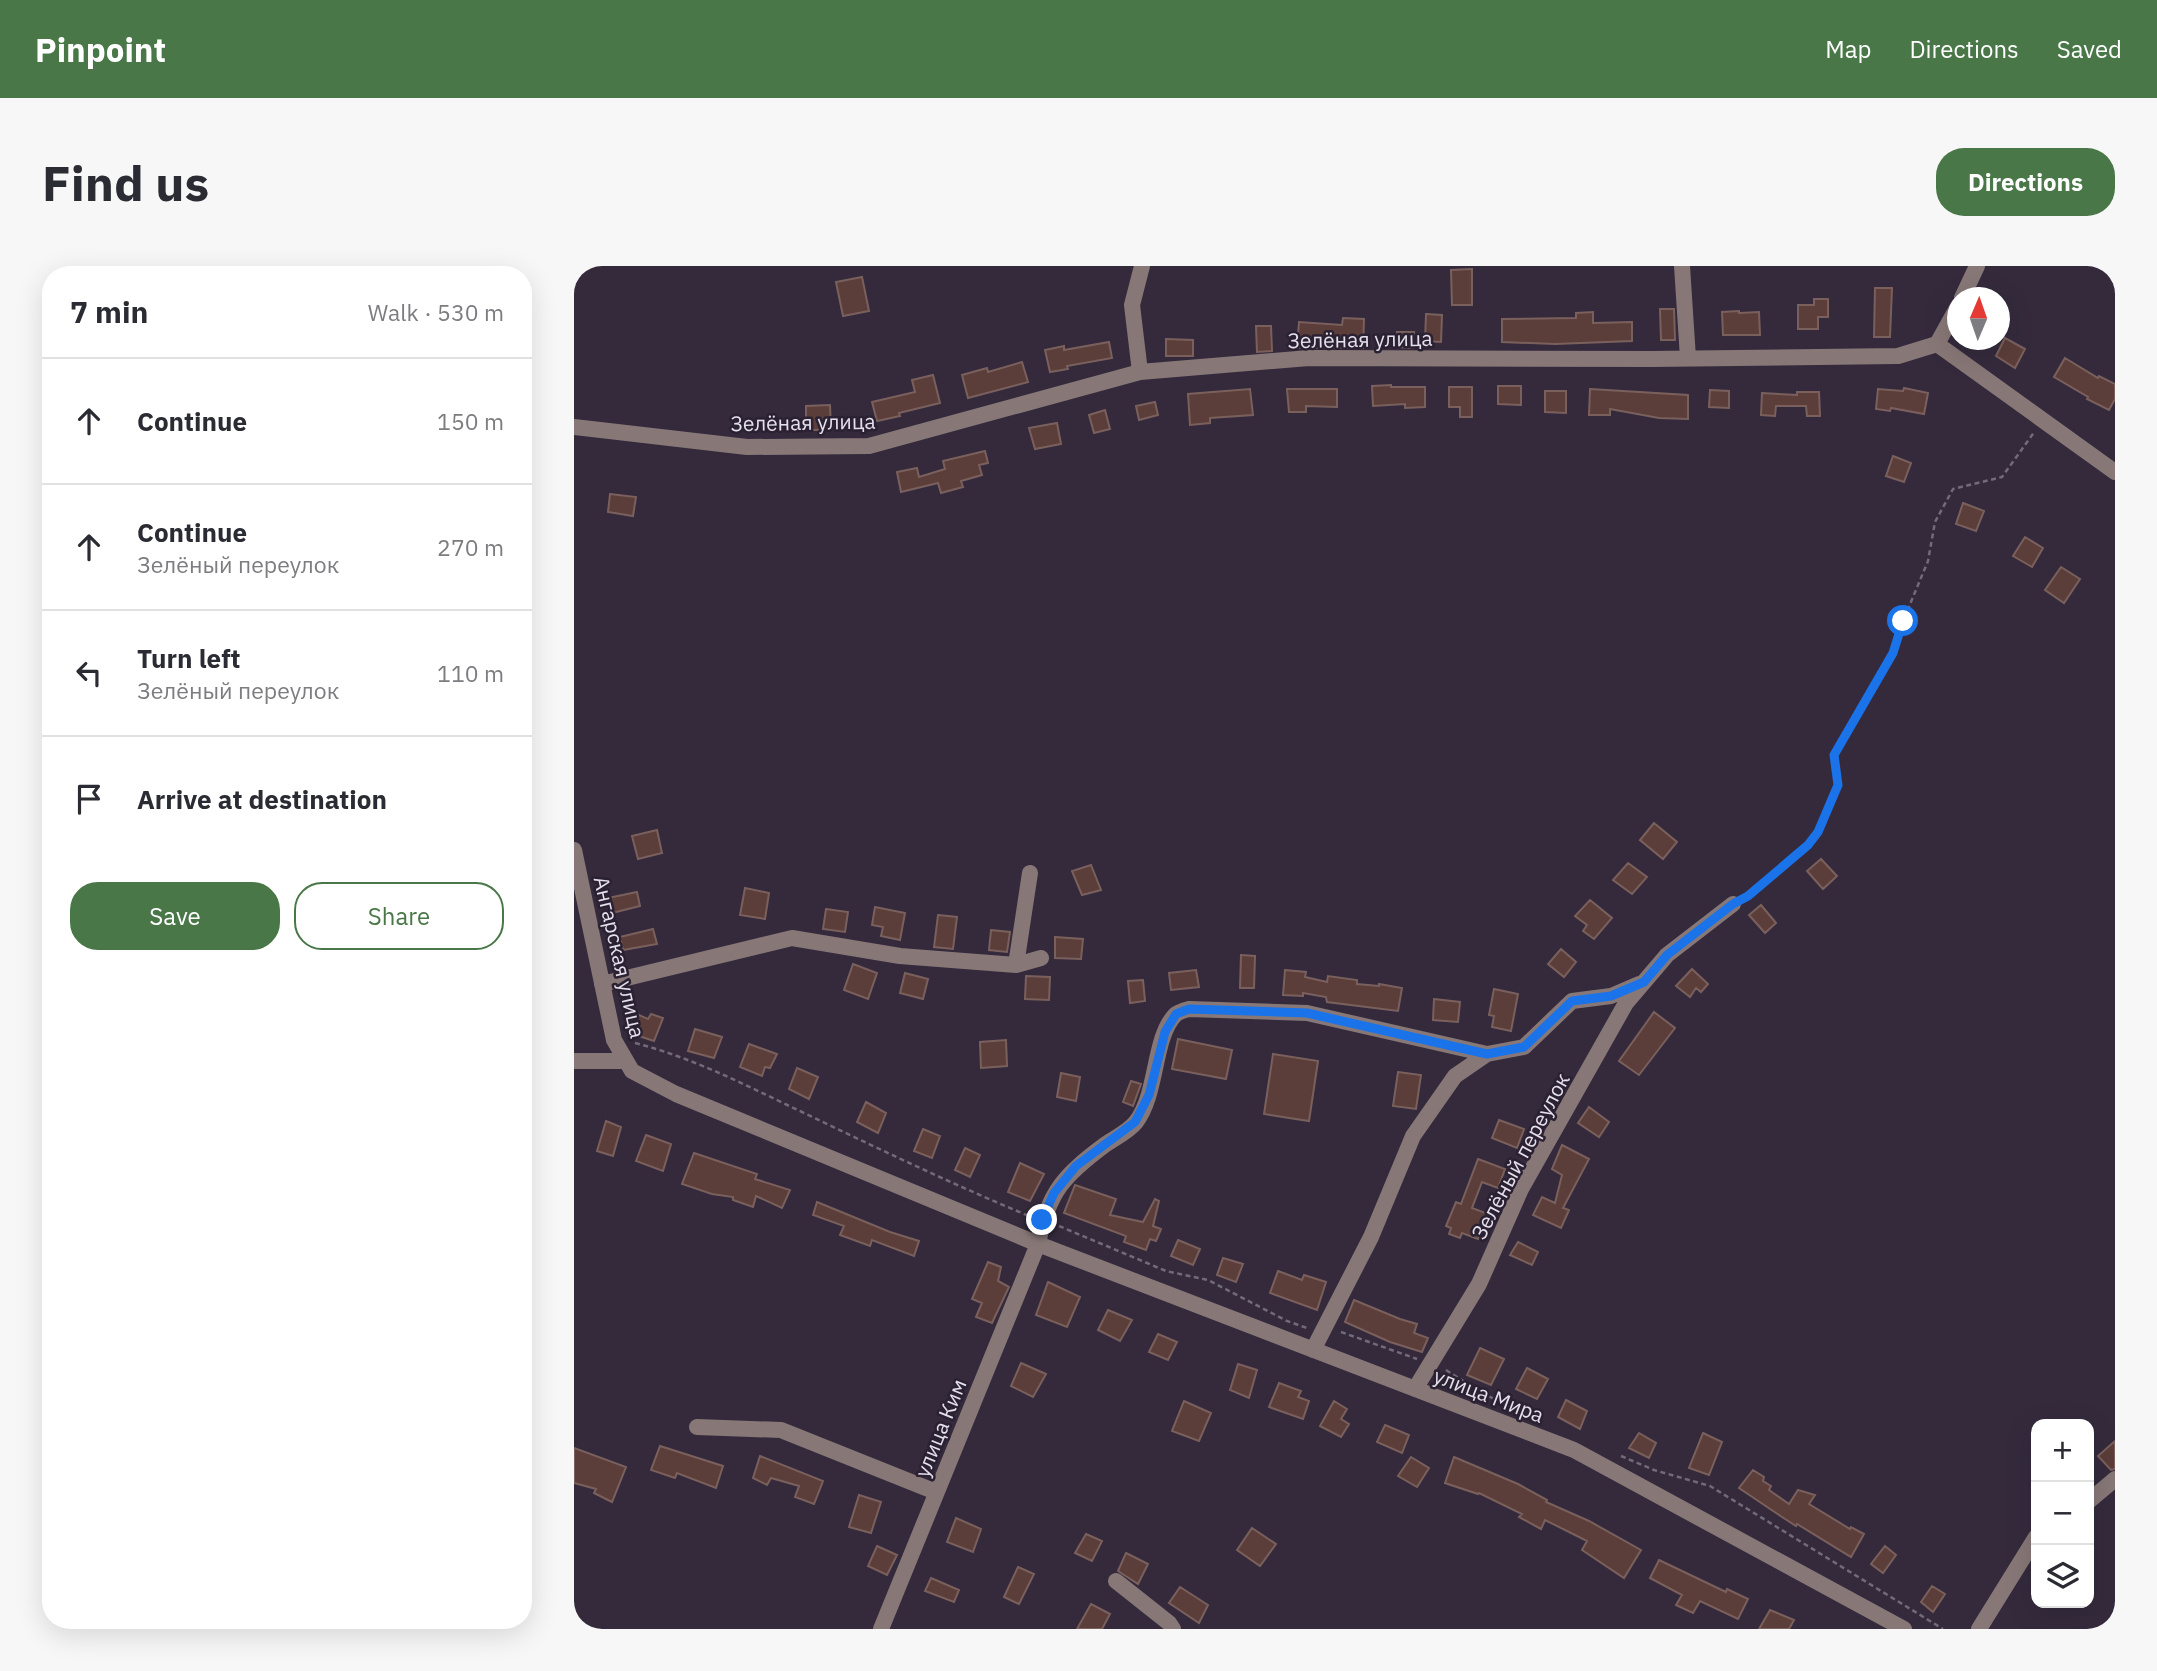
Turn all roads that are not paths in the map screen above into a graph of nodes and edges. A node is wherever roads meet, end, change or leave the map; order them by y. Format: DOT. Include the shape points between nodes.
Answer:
graph roads {
  1 [pos="1142,266"];
  2 [pos="1682,266"];
  3 [pos="1977,266"];
  4 [pos="1967,287"];
  5 [pos="1947,326"];
  6 [pos="1937,344"];
  7 [pos="1688,358"];
  8 [pos="1140,372"];
  9 [pos="574,427"];
  10 [pos="2115,472"];
  11 [pos="574,850"];
  12 [pos="1030,873"];
  13 [pos="1733,904"];
  14 [pos="1041,958"];
  15 [pos="1016,965"];
  16 [pos="1644,982"];
  17 [pos="602,984"];
  18 [pos="1487,1054"];
  19 [pos="574,1061"];
  20 [pos="629,1066"];
  21 [pos="1038,1244"];
  22 [pos="1313,1350"];
  23 [pos="1415,1389"];
  24 [pos="697,1427"];
  25 [pos="2115,1479"];
  26 [pos="936,1492"];
  27 [pos="2094,1497"];
  28 [pos="2031,1545"];
  29 [pos="1116,1581"];
  30 [pos="881,1629"];
  31 [pos="1173,1629"];
  32 [pos="1904,1629"];
  33 [pos="1979,1629"];
  1 -- 8 [label="street" via="1132,305"];
  2 -- 7 [label="street"];
  3 -- 4 [label="street"];
  5 -- 6 [label="street"];
  6 -- 7 [label="street, Зелёная улица" via="1898,356"];
  6 -- 10 [label="street"];
  7 -- 8 [label="street, Зелёная улица" via="1309,358"];
  8 -- 9 [label="street, Зелёная улица" via="870,446 747,447"];
  11 -- 17 [label="street, Ангарская улица"];
  12 -- 15 [label="street"];
  13 -- 16 [label="street, Зелёный переулок" via="1667,955"];
  14 -- 15 [label="street"];
  15 -- 17 [label="street" via="900,956 792,938"];
  16 -- 18 [label="street, Зелёный переулок" via="1611,996 1572,1001 1524,1047"];
  16 -- 23 [label="street, Зелёный переулок" via="1626,1003 1528,1178 1479,1284"];
  17 -- 20 [label="street, Ангарская улица" via="614,1040"];
  18 -- 21 [label="street, Зелёный переулок" via="1307,1013 1189,1009 1176,1014 1165,1032 1149,1095 1135,1122 1076,1166 1054,1193"];
  18 -- 22 [label="street, Зелёный переулок" via="1455,1076 1413,1136 1371,1237"];
  19 -- 20 [label="street"];
  20 -- 21 [label="street, улица Мира" via="676,1094"];
  21 -- 22 [label="street, улица Мира"];
  21 -- 26 [label="street, улица Ким"];
  22 -- 23 [label="street, улица Мира"];
  23 -- 32 [label="street, улица Мира" via="1574,1450"];
  24 -- 26 [label="street" via="781,1430"];
  25 -- 27 [label="street"];
  26 -- 30 [label="street, улица Ким"];
  28 -- 33 [label="street"];
  29 -- 31 [label="street"];
}
